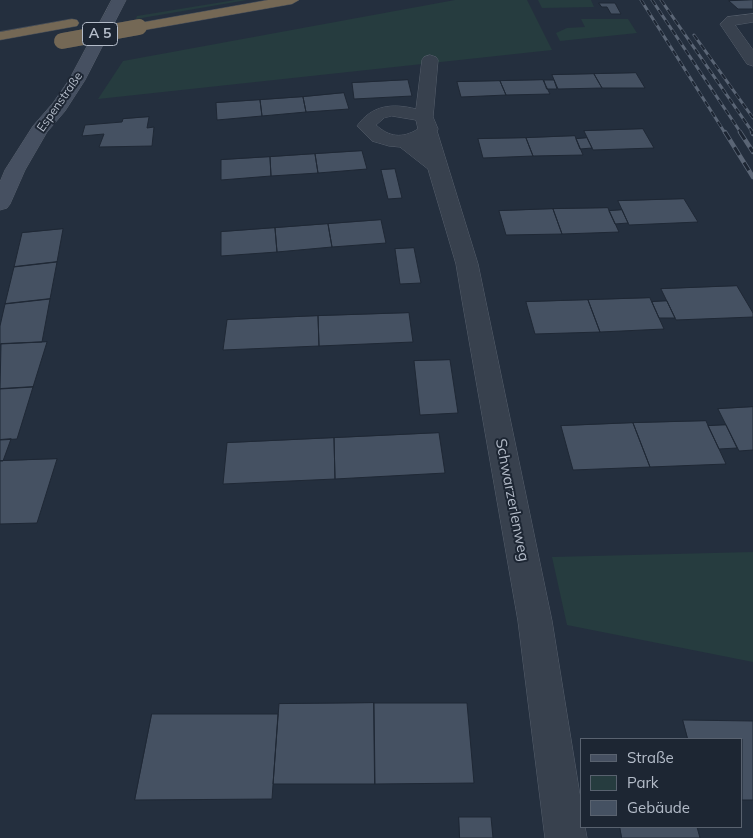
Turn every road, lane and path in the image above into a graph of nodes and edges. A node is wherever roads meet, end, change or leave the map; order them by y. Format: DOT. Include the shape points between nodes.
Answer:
graph roads {
  1 [pos="292,0"];
  2 [pos="125,5"];
  3 [pos="753,18"];
  4 [pos="0,36"];
  5 [pos="45,45"];
  6 [pos="430,60"];
  7 [pos="753,62"];
  8 [pos="426,123"];
  9 [pos="404,141"];
  10 [pos="437,167"];
  11 [pos="0,204"];
  12 [pos="566,838"];
  1 -- 5 [label="highway, A 5, bridge"];
  2 -- 4 [label="highway, A 5" via="93,18"];
  2 -- 11 [label="street, Espenstraße" via="59,107 39,130 15,170"];
  3 -- 7 [label="street" via="732,20 727,24"];
  6 -- 8 [label="street, Schwarzerlenweg"];
  8 -- 9 [label="street" via="419,137"];
  8 -- 9 [label="street" via="406,111 385,111 372,117 366,126 381,139"];
  8 -- 10 [label="street, Schwarzerlenweg"];
  9 -- 10 [label="street"];
  10 -- 12 [label="street, Schwarzerlenweg" via="472,291 534,621"];
}
